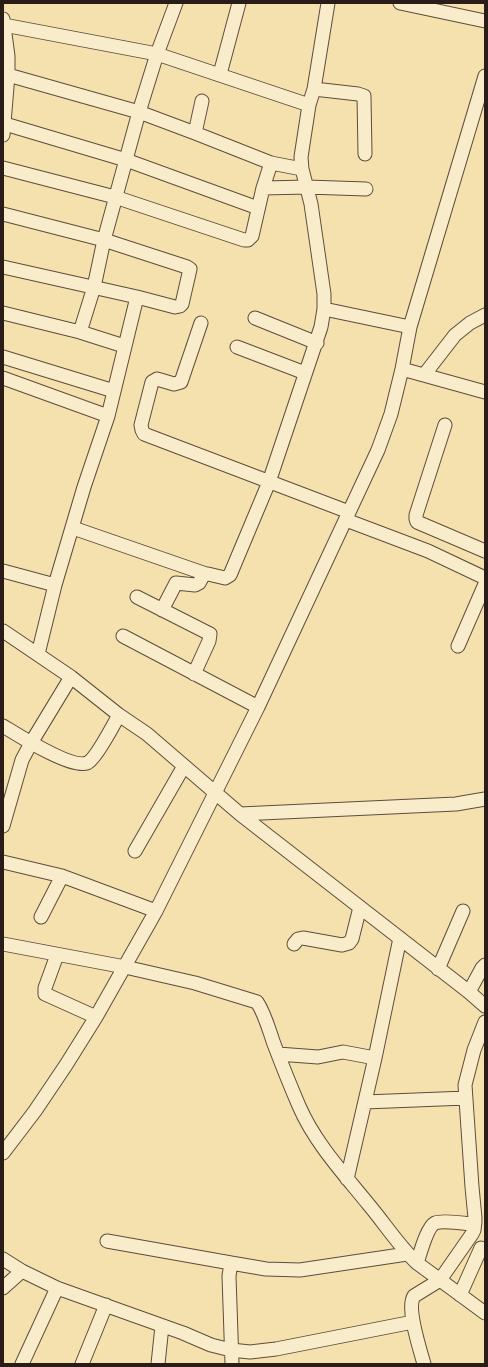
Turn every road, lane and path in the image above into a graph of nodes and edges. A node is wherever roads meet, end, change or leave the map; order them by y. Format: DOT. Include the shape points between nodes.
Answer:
graph roads {
  1 [pos="176,3"];
  2 [pos="239,3"];
  3 [pos="328,3"];
  4 [pos="400,3"];
  5 [pos="3,19"];
  6 [pos="485,21"];
  7 [pos="4,25"];
  8 [pos="157,54"];
  9 [pos="6,56"];
  10 [pos="220,74"];
  11 [pos="8,75"];
  12 [pos="485,76"];
  13 [pos="314,89"];
  14 [pos="202,101"];
  15 [pos="309,105"];
  16 [pos="139,112"];
  17 [pos="4,130"];
  18 [pos="195,133"];
  19 [pos="365,154"];
  20 [pos="126,160"];
  21 [pos="271,163"];
  22 [pos="3,168"];
  23 [pos="302,169"];
  24 [pos="307,187"];
  25 [pos="263,188"];
  26 [pos="366,189"];
  27 [pos="116,197"];
  28 [pos="258,208"];
  29 [pos="3,214"];
  30 [pos="104,240"];
  31 [pos="3,267"];
  32 [pos="94,287"];
  33 [pos="137,297"];
  34 [pos="324,309"];
  35 [pos="3,314"];
  36 [pos="485,315"];
  37 [pos="255,318"];
  38 [pos="202,323"];
  39 [pos="410,327"];
  40 [pos="80,332"];
  41 [pos="317,343"];
  42 [pos="124,346"];
  43 [pos="237,347"];
  44 [pos="3,358"];
  45 [pos="402,369"];
  46 [pos="305,373"];
  47 [pos="424,375"];
  48 [pos="3,378"];
  49 [pos="114,391"];
  50 [pos="485,392"];
  51 [pos="108,416"];
  52 [pos="445,425"];
  53 [pos="269,482"];
  54 [pos="347,516"];
  55 [pos="73,528"];
  56 [pos="485,545"];
  57 [pos="485,551"];
  58 [pos="3,571"];
  59 [pos="206,574"];
  60 [pos="485,578"];
  61 [pos="485,584"];
  62 [pos="55,585"];
  63 [pos="137,597"];
  64 [pos="162,610"];
  65 [pos="3,631"];
  66 [pos="123,636"];
  67 [pos="458,646"];
  68 [pos="38,654"];
  69 [pos="194,674"];
  70 [pos="71,677"];
  71 [pos="258,707"];
  72 [pos="119,714"];
  73 [pos="3,726"];
  74 [pos="31,743"];
  75 [pos="184,766"];
  76 [pos="216,792"];
  77 [pos="485,799"];
  78 [pos="240,814"];
  79 [pos="3,826"];
  80 [pos="135,852"];
  81 [pos="3,862"];
  82 [pos="62,876"];
  83 [pos="360,907"];
  84 [pos="156,911"];
  85 [pos="463,911"];
  86 [pos="41,917"];
  87 [pos="400,938"];
  88 [pos="3,944"];
  89 [pos="294,944"];
  90 [pos="56,955"];
  91 [pos="485,965"];
  92 [pos="125,967"];
  93 [pos="438,969"];
  94 [pos="470,992"];
  95 [pos="485,1006"];
  96 [pos="96,1017"];
  97 [pos="485,1022"];
  98 [pos="278,1054"];
  99 [pos="375,1058"];
  100 [pos="466,1098"];
  101 [pos="365,1102"];
  102 [pos="3,1153"];
  103 [pos="347,1179"];
  104 [pos="474,1221"];
  105 [pos="107,1241"];
  106 [pos="481,1248"];
  107 [pos="407,1254"];
  108 [pos="3,1259"];
  109 [pos="231,1263"];
  110 [pos="417,1263"];
  111 [pos="22,1271"];
  112 [pos="440,1280"];
  113 [pos="3,1288"];
  114 [pos="57,1288"];
  115 [pos="460,1295"];
  116 [pos="106,1305"];
  117 [pos="485,1313"];
  118 [pos="413,1322"];
  119 [pos="162,1326"];
  120 [pos="231,1350"];
  121 [pos="22,1364"];
  122 [pos="82,1364"];
  123 [pos="158,1364"];
  124 [pos="232,1364"];
  125 [pos="424,1364"];
  1 -- 8 [label="street"];
  2 -- 10 [label="street"];
  3 -- 13 [label="street"];
  4 -- 6 [label="street"];
  5 -- 7 [label="street"];
  7 -- 8 [label="street"];
  7 -- 9 [label="street"];
  8 -- 10 [label="street"];
  8 -- 16 [label="street"];
  9 -- 11 [label="street"];
  10 -- 15 [label="street"];
  11 -- 16 [label="street"];
  11 -- 17 [label="street"];
  12 -- 39 [label="street"];
  13 -- 15 [label="street"];
  13 -- 19 [label="street" via="364,96"];
  14 -- 18 [label="street"];
  15 -- 23 [label="street" via="302,144"];
  16 -- 18 [label="street"];
  16 -- 20 [label="street"];
  17 -- 20 [label="street"];
  18 -- 21 [label="street"];
  20 -- 27 [label="street"];
  20 -- 28 [label="street"];
  21 -- 23 [label="street"];
  21 -- 25 [label="street"];
  22 -- 27 [label="street"];
  23 -- 24 [label="street"];
  24 -- 25 [label="street"];
  24 -- 26 [label="street"];
  24 -- 34 [label="street" via="321,271"];
  25 -- 28 [label="street"];
  27 -- 28 [label="street" via="244,240 252,236"];
  27 -- 30 [label="street"];
  29 -- 30 [label="street"];
  30 -- 32 [label="street"];
  30 -- 33 [label="street" via="189,268 180,306 175,307"];
  31 -- 32 [label="street"];
  32 -- 33 [label="street"];
  32 -- 40 [label="street"];
  33 -- 42 [label="street"];
  34 -- 39 [label="street"];
  34 -- 41 [label="street"];
  35 -- 40 [label="street"];
  36 -- 47 [label="street" via="455,335"];
  37 -- 41 [label="street"];
  38 -- 53 [label="street" via="181,382 152,382 142,430 148,436"];
  39 -- 45 [label="street"];
  40 -- 42 [label="street"];
  41 -- 46 [label="street"];
  42 -- 49 [label="street"];
  43 -- 46 [label="street"];
  44 -- 49 [label="street"];
  45 -- 47 [label="street"];
  45 -- 54 [label="street" via="391,414 378,450"];
  46 -- 53 [label="street"];
  47 -- 50 [label="street"];
  48 -- 51 [label="street"];
  49 -- 51 [label="street"];
  51 -- 55 [label="street"];
  52 -- 57 [label="street" via="416,520"];
  53 -- 54 [label="street"];
  53 -- 59 [label="street" via="230,575 226,578"];
  54 -- 60 [label="street"];
  54 -- 71 [label="street"];
  55 -- 59 [label="street"];
  55 -- 62 [label="street"];
  56 -- 57 [label="street"];
  58 -- 62 [label="street"];
  59 -- 64 [label="street" via="195,585 176,583"];
  61 -- 67 [label="street"];
  62 -- 68 [label="street"];
  63 -- 64 [label="street"];
  64 -- 69 [label="street" via="210,634"];
  65 -- 68 [label="street"];
  66 -- 69 [label="street"];
  68 -- 70 [label="street"];
  69 -- 71 [label="street"];
  70 -- 72 [label="street"];
  70 -- 74 [label="street"];
  71 -- 76 [label="street"];
  72 -- 74 [label="street" via="94,757 87,763 67,760"];
  72 -- 75 [label="street"];
  73 -- 74 [label="street"];
  74 -- 79 [label="street" via="22,760"];
  75 -- 76 [label="street"];
  75 -- 80 [label="street"];
  76 -- 78 [label="street"];
  76 -- 84 [label="street"];
  77 -- 78 [label="street" via="448,805"];
  78 -- 83 [label="street"];
  81 -- 82 [label="street"];
  82 -- 84 [label="street"];
  82 -- 86 [label="street"];
  83 -- 87 [label="street"];
  83 -- 89 [label="street" via="349,943 342,945 303,938"];
  84 -- 92 [label="street"];
  85 -- 93 [label="street"];
  87 -- 93 [label="street"];
  87 -- 99 [label="street"];
  88 -- 90 [label="street"];
  90 -- 92 [label="street"];
  90 -- 96 [label="street" via="45,994"];
  91 -- 94 [label="street"];
  92 -- 96 [label="street"];
  92 -- 98 [label="street" via="195,983 257,1002 262,1009"];
  93 -- 94 [label="street"];
  94 -- 95 [label="street"];
  96 -- 102 [label="street" via="35,1112"];
  97 -- 100 [label="street" via="474,1050 466,1084"];
  98 -- 99 [label="street" via="318,1057 343,1052"];
  98 -- 103 [label="street" via="308,1124"];
  99 -- 101 [label="street"];
  100 -- 101 [label="street"];
  100 -- 104 [label="street"];
  101 -- 103 [label="street"];
  103 -- 107 [label="street"];
  104 -- 110 [label="street" via="470,1224 435,1223 429,1229"];
  104 -- 112 [label="street" via="472,1234"];
  105 -- 109 [label="street"];
  106 -- 115 [label="street"];
  107 -- 109 [label="street" via="300,1270 266,1269"];
  107 -- 110 [label="street"];
  108 -- 111 [label="street"];
  109 -- 120 [label="street"];
  110 -- 112 [label="street"];
  111 -- 113 [label="street"];
  111 -- 114 [label="street"];
  112 -- 115 [label="street"];
  112 -- 118 [label="street" via="411,1300"];
  114 -- 116 [label="street"];
  114 -- 121 [label="street"];
  115 -- 117 [label="street"];
  116 -- 119 [label="street"];
  116 -- 122 [label="street"];
  118 -- 120 [label="street" via="276,1349 250,1352"];
  118 -- 125 [label="street"];
  119 -- 120 [label="street"];
  119 -- 123 [label="street"];
  120 -- 124 [label="street"];
}
